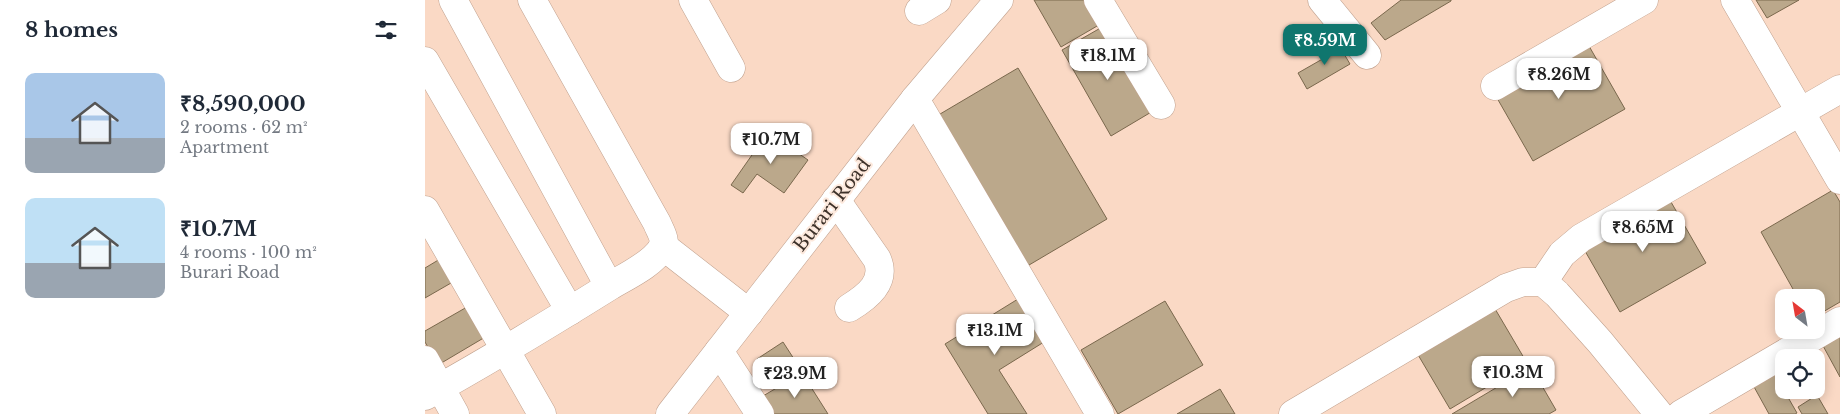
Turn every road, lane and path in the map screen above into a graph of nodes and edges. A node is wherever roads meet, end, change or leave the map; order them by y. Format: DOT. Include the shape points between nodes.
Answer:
graph roads {
  1 [pos="453,0"];
  2 [pos="532,0"];
  3 [pos="693,0"];
  4 [pos="999,0"];
  5 [pos="1098,0"];
  6 [pos="1322,0"];
  7 [pos="1644,0"];
  8 [pos="1735,0"];
  9 [pos="1367,55"];
  10 [pos="425,61"];
  11 [pos="731,68"];
  12 [pos="1495,86"];
  13 [pos="1840,89"];
  14 [pos="915,99"];
  15 [pos="1161,105"];
  16 [pos="1800,112"];
  17 [pos="1840,180"];
  18 [pos="836,200"];
  19 [pos="425,210"];
  20 [pos="663,246"];
  21 [pos="1543,282"];
  22 [pos="609,286"];
  23 [pos="849,308"];
  24 [pos="570,311"];
  25 [pos="749,312"];
  26 [pos="1840,321"];
  27 [pos="505,349"];
  28 [pos="719,351"];
  29 [pos="425,360"];
  30 [pos="432,392"];
  31 [pos="455,414"];
  32 [pos="542,414"];
  33 [pos="670,414"];
  34 [pos="760,414"];
  35 [pos="1099,414"];
  36 [pos="1293,414"];
  37 [pos="1659,414"];
  38 [pos="1681,414"];
  1 -- 22 [label="street"];
  2 -- 20 [label="street" via="657,223 664,238"];
  3 -- 11 [label="street"];
  4 -- 14 [label="street, Burari Road"];
  5 -- 15 [label="street"];
  6 -- 9 [label="street"];
  7 -- 12 [label="street"];
  8 -- 16 [label="street"];
  10 -- 24 [label="street"];
  13 -- 16 [label="street"];
  14 -- 18 [label="street, Burari Road"];
  14 -- 35 [label="street"];
  16 -- 17 [label="street"];
  16 -- 21 [label="street" via="1581,238 1562,254"];
  18 -- 23 [label="street" via="877,259 881,272 872,290"];
  18 -- 25 [label="street, Burari Road"];
  19 -- 27 [label="street"];
  20 -- 22 [label="street" via="645,264"];
  20 -- 25 [label="street"];
  21 -- 36 [label="street" via="1523,282 1506,288"];
  21 -- 37 [label="street" via="1600,342"];
  22 -- 24 [label="street"];
  24 -- 27 [label="street"];
  25 -- 28 [label="street, Burari Road"];
  26 -- 38 [label="street"];
  27 -- 30 [label="street"];
  27 -- 32 [label="street"];
  28 -- 33 [label="street, Burari Road"];
  28 -- 34 [label="street"];
  29 -- 30 [label="street"];
  30 -- 31 [label="street"];
}
